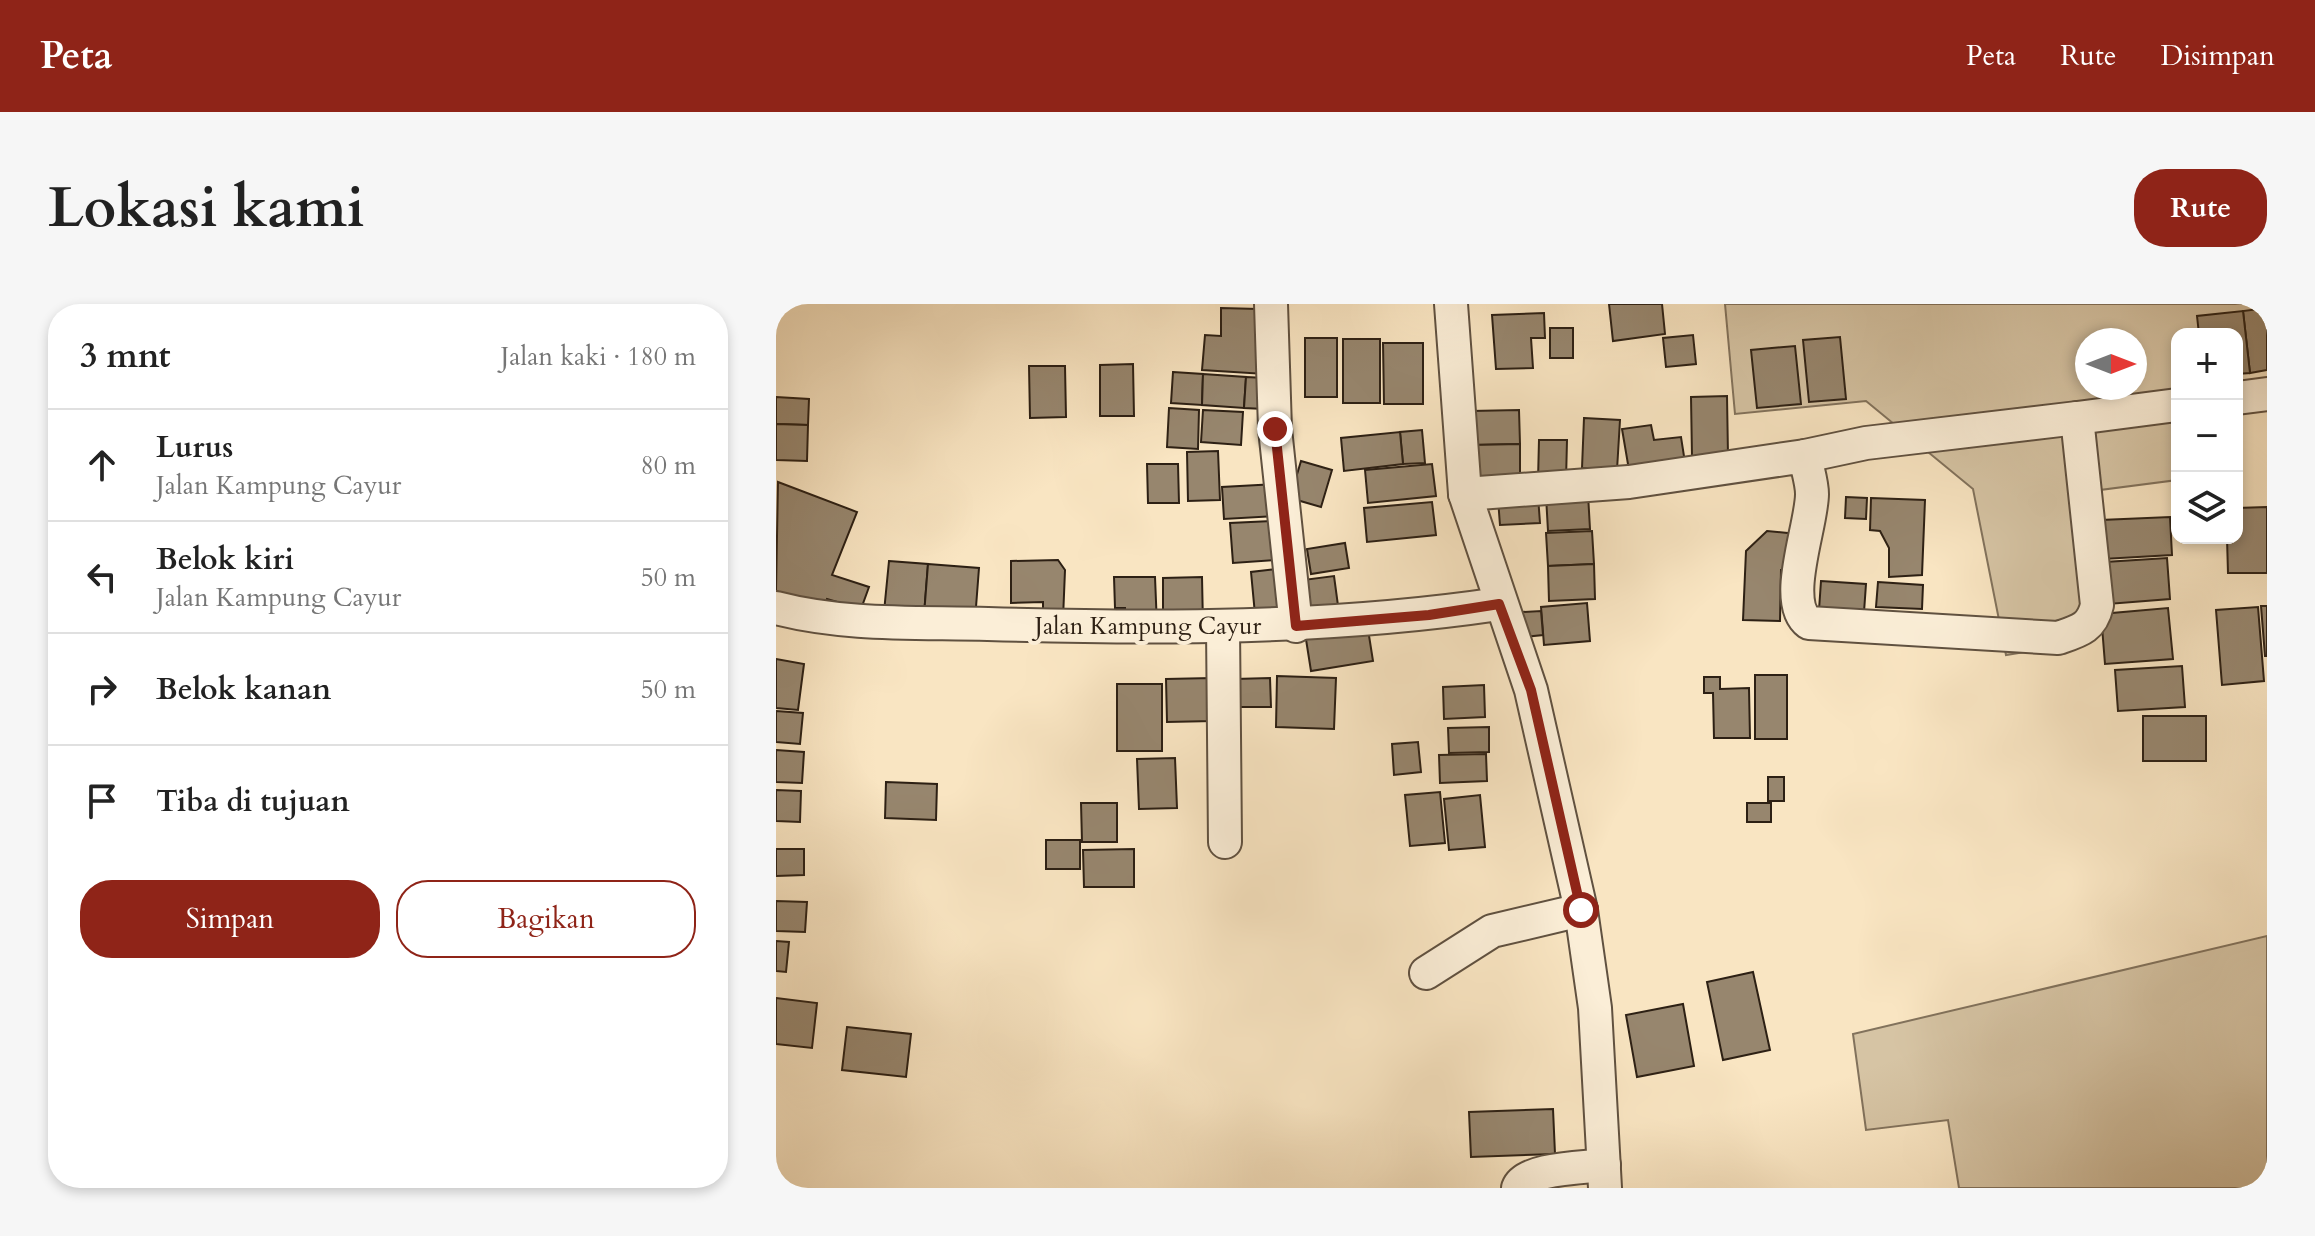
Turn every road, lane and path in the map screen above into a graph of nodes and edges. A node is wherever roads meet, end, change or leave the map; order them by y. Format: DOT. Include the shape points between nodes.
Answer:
graph roads {
  1 [pos="1271,304"];
  2 [pos="1451,304"];
  3 [pos="2267,394"];
  4 [pos="2243,397"];
  5 [pos="2171,406"];
  6 [pos="2077,418"];
  7 [pos="1805,456"];
  8 [pos="1465,494"];
  9 [pos="1499,604"];
  10 [pos="776,608"];
  11 [pos="1296,626"];
  12 [pos="1223,627"];
  13 [pos="1225,842"];
  14 [pos="1581,910"];
  15 [pos="1426,973"];
  16 [pos="1605,1176"];
  17 [pos="1518,1188"];
  1 -- 11 [label="street" via="1275,429"];
  2 -- 8 [label="street"];
  3 -- 4 [label="street"];
  5 -- 6 [label="street"];
  6 -- 7 [label="street" via="1866,443"];
  6 -- 7 [label="street" via="2097,605 2094,619 2083,630 2058,638 1804,620 1796,603 1812,494"];
  7 -- 8 [label="street" via="1629,482"];
  8 -- 9 [label="street"];
  9 -- 11 [label="street, Jalan Kampung Cayur"];
  9 -- 14 [label="street" via="1531,690"];
  10 -- 12 [label="street, Jalan Kampung Cayur" via="825,620"];
  11 -- 12 [label="street, Jalan Kampung Cayur"];
  12 -- 13 [label="street"];
  14 -- 15 [label="street" via="1492,931"];
  14 -- 16 [label="street" via="1595,1008"];
  16 -- 17 [label="street" via="1533,1174"];
}
